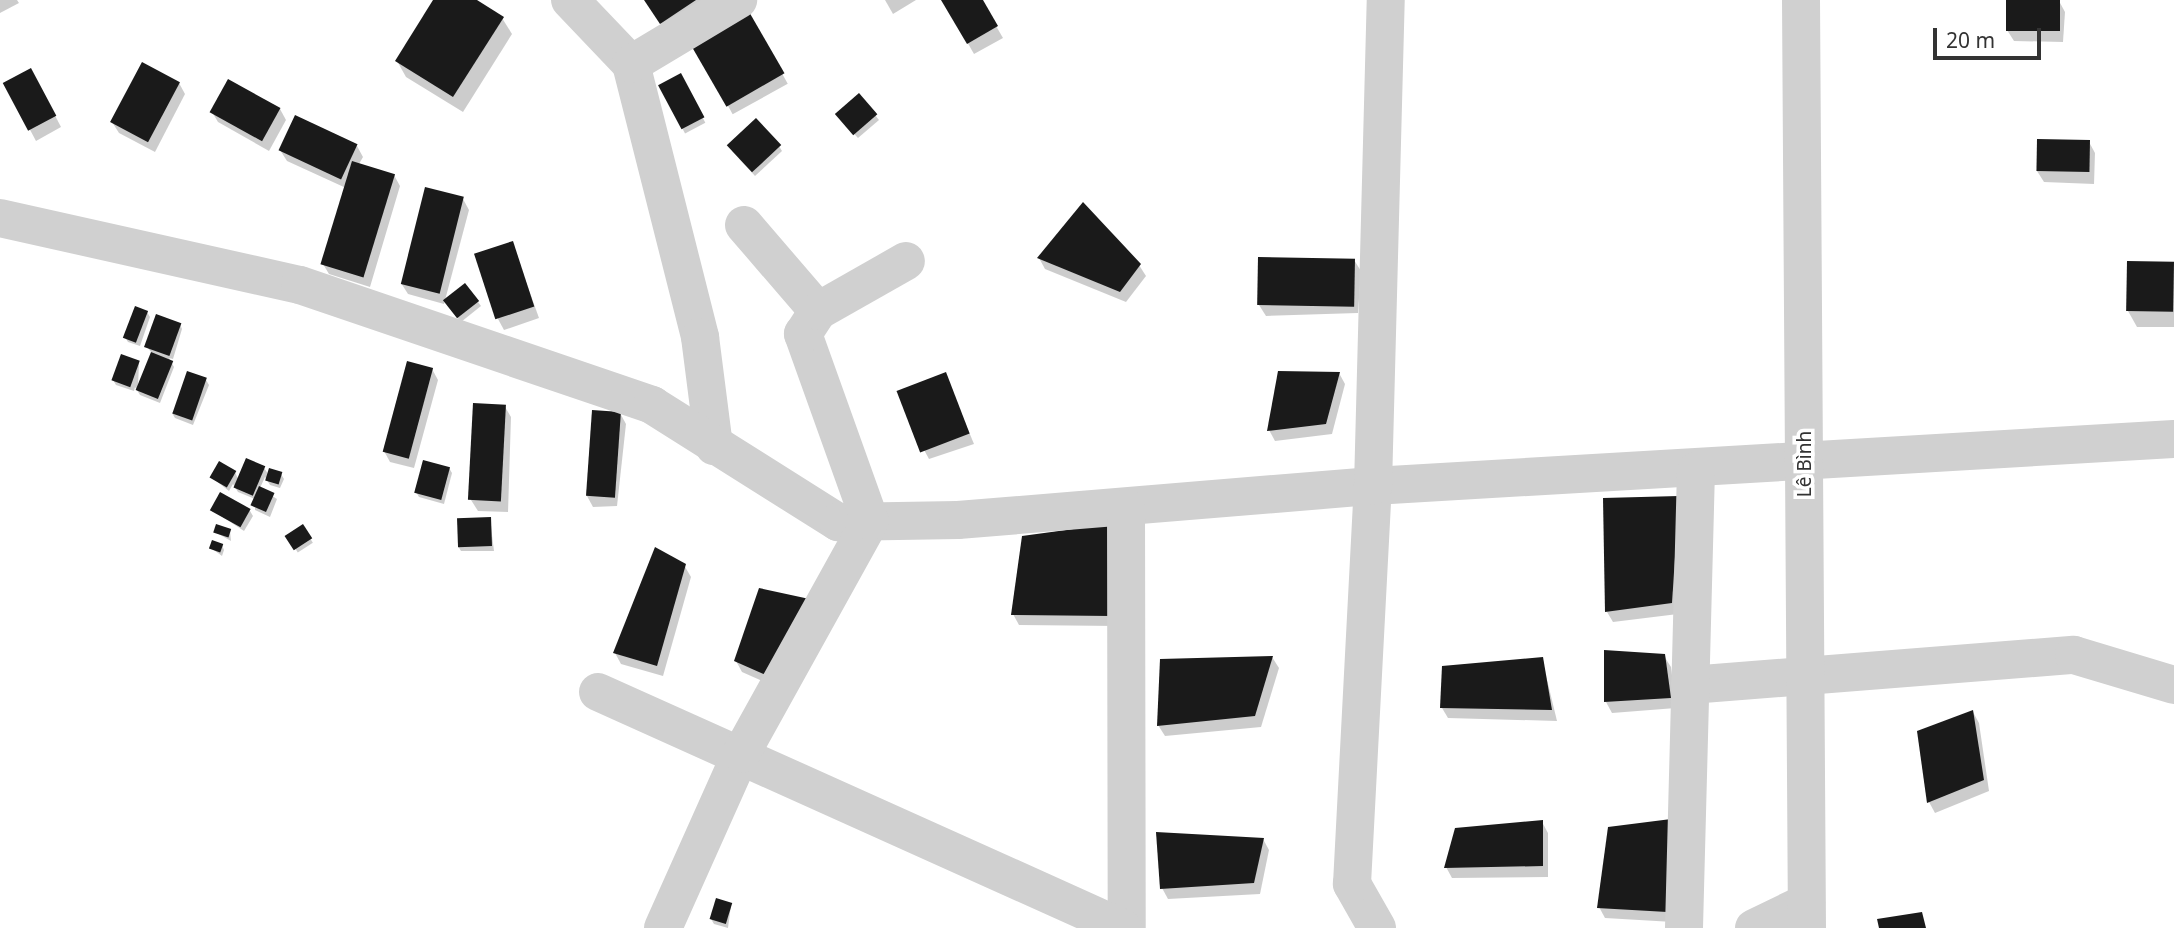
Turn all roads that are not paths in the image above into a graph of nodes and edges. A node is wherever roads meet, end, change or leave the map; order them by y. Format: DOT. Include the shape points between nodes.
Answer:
graph roads {
  1 [pos="570,0"];
  2 [pos="738,0"];
  3 [pos="1386,0"];
  4 [pos="1801,0"];
  5 [pos="631,64"];
  6 [pos="0,218"];
  7 [pos="744,225"];
  8 [pos="906,261"];
  9 [pos="818,311"];
  10 [pos="2174,439"];
  11 [pos="714,446"];
  12 [pos="1805,463"];
  13 [pos="1696,471"];
  14 [pos="1373,486"];
  15 [pos="1126,508"];
  16 [pos="870,522"];
  17 [pos="1805,676"];
  18 [pos="1690,685"];
  19 [pos="2174,685"];
  20 [pos="598,692"];
  21 [pos="741,754"];
  22 [pos="1806,916"];
  23 [pos="663,928"];
  24 [pos="1125,928"];
  25 [pos="1377,928"];
  26 [pos="1684,928"];
  27 [pos="1754,928"];
  1 -- 5 [label="street"];
  2 -- 5 [label="street"];
  3 -- 14 [label="street"];
  4 -- 12 [label="street, Lê Bình"];
  5 -- 11 [label="street" via="700,337"];
  6 -- 11 [label="street" via="300,285 652,405"];
  7 -- 9 [label="street"];
  8 -- 9 [label="street"];
  9 -- 16 [label="street" via="803,334"];
  10 -- 12 [label="street"];
  11 -- 16 [label="street" via="838,522"];
  12 -- 13 [label="street"];
  12 -- 17 [label="street, Lê Bình"];
  13 -- 14 [label="street"];
  13 -- 18 [label="street"];
  14 -- 15 [label="street"];
  14 -- 25 [label="street" via="1352,884"];
  15 -- 16 [label="street"];
  15 -- 24 [label="street"];
  16 -- 21 [label="street"];
  17 -- 18 [label="street"];
  17 -- 19 [label="street" via="2074,655"];
  17 -- 22 [label="street, Lê Bình"];
  18 -- 26 [label="street"];
  20 -- 21 [label="street"];
  21 -- 23 [label="street"];
  21 -- 24 [label="street"];
  22 -- 27 [label="street"];
}
